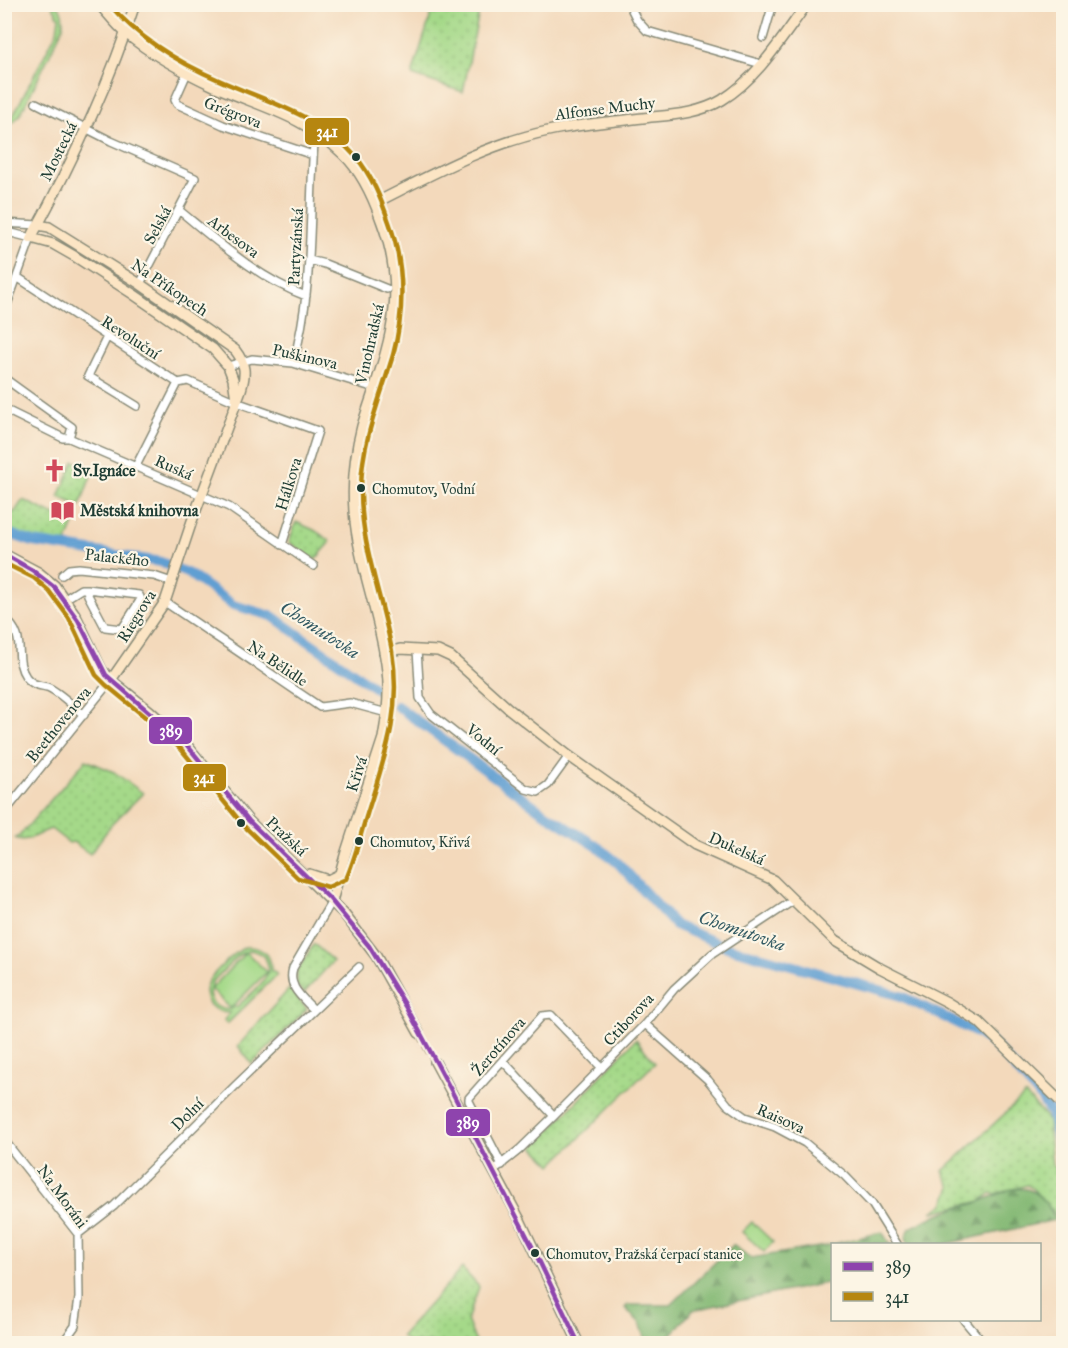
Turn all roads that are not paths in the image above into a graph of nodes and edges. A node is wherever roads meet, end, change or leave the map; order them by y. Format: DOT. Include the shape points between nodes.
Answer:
graph roads {
  1 [pos="99,4"];
  2 [pos="135,4"];
  3 [pos="629,4"];
  4 [pos="773,4"];
  5 [pos="807,4"];
  6 [pos="126,33"];
  7 [pos="763,38"];
  8 [pos="761,64"];
  9 [pos="187,72"];
  10 [pos="36,103"];
  11 [pos="87,129"];
  12 [pos="315,130"];
  13 [pos="313,154"];
  14 [pos="375,203"];
  15 [pos="180,211"];
  16 [pos="4,223"];
  17 [pos="38,225"];
  18 [pos="4,231"];
  19 [pos="31,238"];
  20 [pos="309,260"];
  21 [pos="17,277"];
  22 [pos="4,282"];
  23 [pos="140,284"];
  24 [pos="13,286"];
  25 [pos="387,289"];
  26 [pos="306,296"];
  27 [pos="5,310"];
  28 [pos="5,326"];
  29 [pos="106,337"];
  30 [pos="243,361"];
  31 [pos="293,363"];
  32 [pos="228,366"];
  33 [pos="4,378"];
  34 [pos="178,383"];
  35 [pos="375,388"];
  36 [pos="237,402"];
  37 [pos="137,406"];
  38 [pos="4,410"];
  39 [pos="318,431"];
  40 [pos="69,438"];
  41 [pos="136,466"];
  42 [pos="202,494"];
  43 [pos="282,545"];
  44 [pos="4,554"];
  45 [pos="4,563"];
  46 [pos="314,566"];
  47 [pos="62,575"];
  48 [pos="46,578"];
  49 [pos="173,578"];
  50 [pos="87,589"];
  51 [pos="65,599"];
  52 [pos="165,602"];
  53 [pos="4,618"];
  54 [pos="417,650"];
  55 [pos="384,653"];
  56 [pos="111,680"];
  57 [pos="387,713"];
  58 [pos="84,715"];
  59 [pos="569,756"];
  60 [pos="5,811"];
  61 [pos="303,872"];
  62 [pos="340,874"];
  63 [pos="794,900"];
  64 [pos="332,901"];
  65 [pos="359,967"];
  66 [pos="314,1010"];
  67 [pos="645,1024"];
  68 [pos="419,1033"];
  69 [pos="503,1061"];
  70 [pos="435,1062"];
  71 [pos="602,1068"];
  72 [pos="1064,1105"];
  73 [pos="554,1116"];
  74 [pos="4,1140"];
  75 [pos="10,1149"];
  76 [pos="4,1155"];
  77 [pos="498,1168"];
  78 [pos="78,1234"];
  79 [pos="896,1243"];
  80 [pos="965,1321"];
  81 [pos="62,1344"];
  82 [pos="579,1344"];
  83 [pos="984,1344"];
  1 -- 6 [label="street, Vinohradská"];
  2 -- 6 [label="street, Mostecká"];
  3 -- 8 [label="street" via="647,32"];
  4 -- 7 [label="street"];
  5 -- 8 [label="street, Alfonse Muchy"];
  6 -- 9 [label="street, Vinohradská"];
  6 -- 11 [label="street, Mostecká"];
  8 -- 14 [label="street, Alfonse Muchy" via="733,93 709,106 674,115 564,127 529,135 466,158"];
  9 -- 12 [label="street, Vinohradská" via="287,114"];
  9 -- 13 [label="street, Grégrova" via="175,100 177,104 223,125"];
  10 -- 11 [label="street"];
  11 -- 15 [label="street, Selská" via="195,178"];
  11 -- 17 [label="street, Mostecká"];
  12 -- 13 [label="street, Partyzánská"];
  12 -- 14 [label="street, Vinohradská" via="350,161"];
  13 -- 20 [label="street, Partyzánská"];
  14 -- 35 [label="street, Vinohradská" via="393,259 395,290 391,327"];
  15 -- 23 [label="street, Selská"];
  15 -- 26 [label="street, Arbesova" via="232,253 287,289"];
  16 -- 17 [label="street"];
  17 -- 19 [label="street, Mostecká"];
  17 -- 23 [label="street, Na Příkopech" via="49,227"];
  18 -- 19 [label="street"];
  19 -- 21 [label="street, Mostecká"];
  19 -- 32 [label="street, Na Příkopech" via="53,244 133,294 213,349"];
  20 -- 25 [label="street"];
  20 -- 26 [label="street, Partyzánská"];
  21 -- 24 [label="street, Mostecká"];
  21 -- 29 [label="street, Revoluční"];
  22 -- 24 [label="street"];
  23 -- 30 [label="street, Na Příkopech" via="235,350"];
  24 -- 27 [label="street, Mostecká"];
  26 -- 31 [label="street, Partyzánská"];
  27 -- 28 [label="street, Mostecká"];
  29 -- 34 [label="street, Revoluční"];
  29 -- 37 [label="street" via="88,376"];
  30 -- 31 [label="street, Puškinova"];
  30 -- 32 [label="street, Puškinova"];
  30 -- 36 [label="street" via="245,377"];
  31 -- 35 [label="street, Puškinova"];
  32 -- 36 [label="street, Na Příkopech"];
  33 -- 40 [label="street" via="72,427"];
  34 -- 36 [label="street, Revoluční" via="188,381"];
  34 -- 41 [label="street"];
  35 -- 55 [label="street, Vinohradská" via="362,428 353,487 360,545"];
  36 -- 39 [label="street, Revoluční"];
  36 -- 42 [label="street"];
  38 -- 40 [label="street, Ruská"];
  39 -- 43 [label="street, Hálkova"];
  40 -- 41 [label="street, Ruská"];
  41 -- 42 [label="street, Ruská"];
  42 -- 43 [label="street, Hálkova" via="230,507"];
  42 -- 49 [label="street, Riegrova"];
  43 -- 46 [label="street, Hálkova"];
  44 -- 48 [label="street"];
  45 -- 48 [label="street"];
  47 -- 49 [label="street, Palackého" via="79,568"];
  48 -- 51 [label="street"];
  49 -- 52 [label="street, Riegrova"];
  50 -- 50 [label="street" via="139,595 141,598 122,629 105,627"];
  50 -- 51 [label="street"];
  51 -- 56 [label="street"];
  52 -- 56 [label="street, Riegrova"];
  52 -- 57 [label="street, Na Bělidle" via="320,707 350,703"];
  53 -- 58 [label="street" via="17,631 24,675 30,682 49,687"];
  54 -- 55 [label="street, Dukelská"];
  54 -- 59 [label="street, Dukelská" via="438,651 451,657 509,710"];
  54 -- 59 [label="street, Vodní" via="420,698 431,714 526,789 538,792 548,785"];
  55 -- 57 [label="street, Křivá"];
  56 -- 58 [label="street, Beethovenova"];
  56 -- 61 [label="street, Pražská" via="186,744 248,820"];
  57 -- 62 [label="street, Křivá" via="383,738"];
  58 -- 60 [label="street, Beethovenova"];
  59 -- 63 [label="street, Dukelská" via="695,845 773,880"];
  61 -- 62 [label="street" via="328,880"];
  61 -- 64 [label="street, Pražská"];
  62 -- 64 [label="street, Křivá"];
  63 -- 67 [label="street, Ctiborova" via="712,954 674,989"];
  63 -- 72 [label="street, Dukelská" via="835,941 980,1022"];
  64 -- 66 [label="street" via="291,976 292,986"];
  64 -- 68 [label="street, Pražská" via="375,956"];
  65 -- 66 [label="street, Dolní"];
  66 -- 78 [label="street, Dolní" via="114,1206"];
  67 -- 71 [label="street, Ctiborova"];
  67 -- 79 [label="street, Raisova" via="708,1080 728,1105 745,1117 805,1143 845,1176 872,1204"];
  69 -- 71 [label="street, Žerotínova" via="542,1016 551,1016"];
  69 -- 73 [label="street"];
  69 -- 77 [label="street, Žerotínova" via="469,1098"];
  70 -- 77 [label="street"];
  71 -- 73 [label="street, Ctiborova"];
  73 -- 77 [label="street, Ctiborova"];
  74 -- 75 [label="street, Na Moráni"];
  75 -- 76 [label="street"];
  75 -- 78 [label="street, Na Moráni"];
  77 -- 82 [label="street"];
  78 -- 81 [label="street, Na Moráni" via="79,1298 75,1326"];
  80 -- 83 [label="street"];
}
